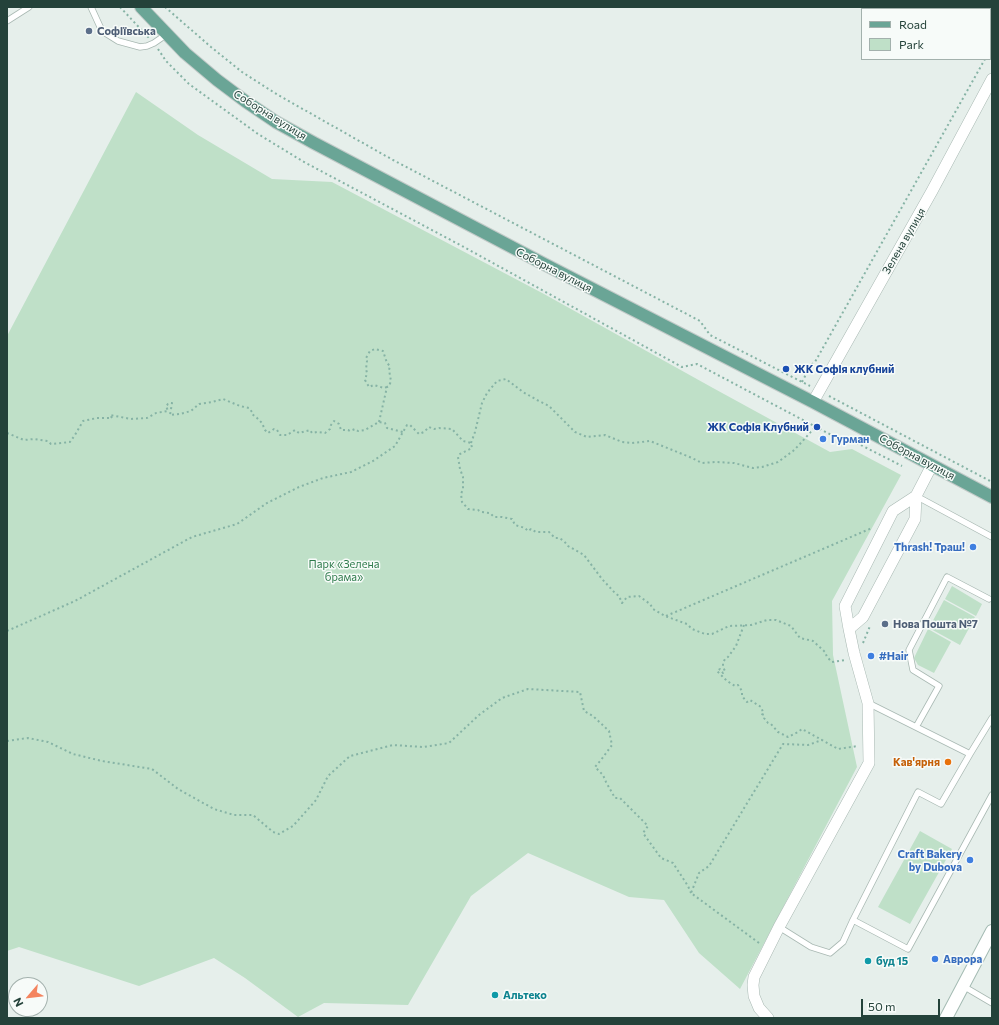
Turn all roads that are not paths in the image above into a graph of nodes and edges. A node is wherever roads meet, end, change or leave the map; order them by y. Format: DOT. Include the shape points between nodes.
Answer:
graph roads {
  1 [pos="29,7"];
  2 [pos="91,7"];
  3 [pos="141,7"];
  4 [pos="7,21"];
  5 [pos="167,34"];
  6 [pos="992,79"];
  7 [pos="813,402"];
  8 [pos="932,465"];
  9 [pos="916,496"];
  10 [pos="992,497"];
  11 [pos="992,537"];
  12 [pos="989,599"];
  13 [pos="849,629"];
  14 [pos="868,703"];
  15 [pos="991,721"];
  16 [pos="916,727"];
  17 [pos="970,754"];
  18 [pos="992,795"];
  19 [pos="853,920"];
  20 [pos="779,927"];
  21 [pos="992,931"];
  22 [pos="963,986"];
  23 [pos="992,1003"];
  24 [pos="768,1018"];
  25 [pos="946,1018"];
  1 -- 4 [label="lane"];
  2 -- 5 [label="lane" via="102,31 118,40 140,47 154,43"];
  3 -- 5 [label="main road, Соборна вулиця"];
  5 -- 7 [label="main road, Соборна вулиця" via="217,80 276,122 544,264"];
  6 -- 7 [label="street, Зелена вулиця"];
  7 -- 8 [label="main road, Соборна вулиця"];
  8 -- 9 [label="street"];
  8 -- 10 [label="main road, Соборна вулиця"];
  9 -- 11 [label="lane"];
  9 -- 13 [label="street" via="915,519 863,617"];
  9 -- 13 [label="street" via="893,511 845,606"];
  12 -- 16 [label="lane" via="947,578 909,650 913,670 939,686"];
  13 -- 14 [label="street" via="858,649"];
  14 -- 16 [label="lane"];
  14 -- 20 [label="street" via="869,763"];
  15 -- 17 [label="lane"];
  16 -- 17 [label="lane"];
  17 -- 19 [label="lane" via="941,804 918,792"];
  18 -- 19 [label="lane" via="908,949"];
  19 -- 20 [label="lane" via="843,942 830,953 811,947"];
  20 -- 24 [label="street" via="754,977 753,985 759,1008"];
  21 -- 22 [label="main road"];
  22 -- 23 [label="lane"];
  22 -- 25 [label="main road"];
}
